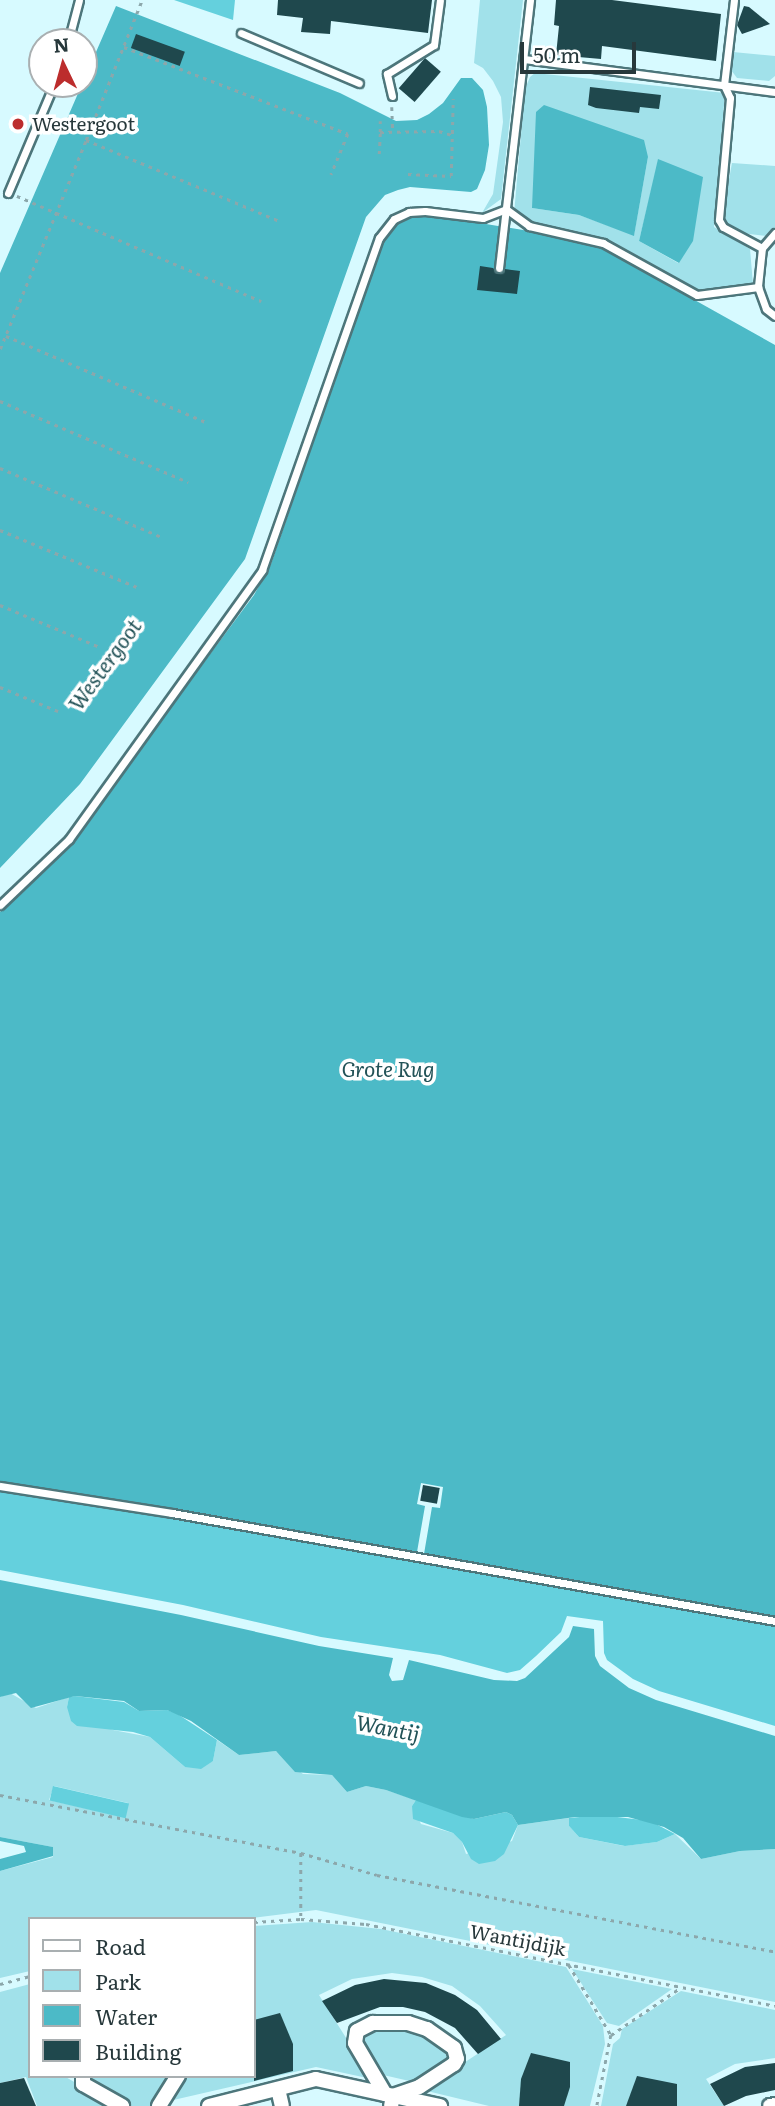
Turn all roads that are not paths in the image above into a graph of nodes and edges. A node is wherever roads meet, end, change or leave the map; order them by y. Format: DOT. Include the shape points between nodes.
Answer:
graph roads {
  1 [pos="79,0"];
  2 [pos="440,0"];
  3 [pos="530,0"];
  4 [pos="734,0"];
  5 [pos="72,28"];
  6 [pos="241,33"];
  7 [pos="524,59"];
  8 [pos="359,83"];
  9 [pos="724,85"];
  10 [pos="775,92"];
  11 [pos="391,96"];
  12 [pos="48,98"];
  13 [pos="8,193"];
  14 [pos="506,209"];
  15 [pos="775,233"];
  16 [pos="761,248"];
  17 [pos="499,268"];
  18 [pos="758,287"];
  19 [pos="775,316"];
  20 [pos="0,905"];
  21 [pos="0,1486"];
  22 [pos="775,1620"];
  23 [pos="83,2078"];
  24 [pos="177,2078"];
  25 [pos="278,2089"];
  26 [pos="390,2099"];
  27 [pos="775,2105"];
  28 [pos="122,2106"];
  29 [pos="159,2106"];
  30 [pos="209,2106"];
  31 [pos="282,2106"];
  32 [pos="440,2106"];
  33 [pos="770,2106"];
  1 -- 5 [label="lane"];
  2 -- 11 [label="lane" via="434,45 387,74"];
  3 -- 7 [label="lane"];
  4 -- 9 [label="lane"];
  6 -- 8 [label="lane"];
  7 -- 9 [label="lane"];
  7 -- 14 [label="lane"];
  9 -- 10 [label="lane"];
  9 -- 16 [label="lane" via="730,98 719,220 723,227"];
  12 -- 13 [label="lane"];
  14 -- 17 [label="lane"];
  14 -- 18 [label="lane" via="529,226 603,243 697,295"];
  14 -- 20 [label="lane" via="483,218 409,212 383,231 262,570 69,839"];
  15 -- 16 [label="lane"];
  16 -- 18 [label="lane"];
  18 -- 19 [label="lane" via="766,309"];
  21 -- 22 [label="lane"];
  23 -- 28 [label="street" via="83,2084"];
  24 -- 29 [label="street"];
  25 -- 26 [label="street" via="316,2079"];
  25 -- 30 [label="street"];
  25 -- 31 [label="street"];
  26 -- 26 [label="street" via="355,2043 357,2031 373,2024 408,2023 427,2029 454,2049 454,2064"];
  26 -- 32 [label="street"];
  27 -- 33 [label="street"];
}
